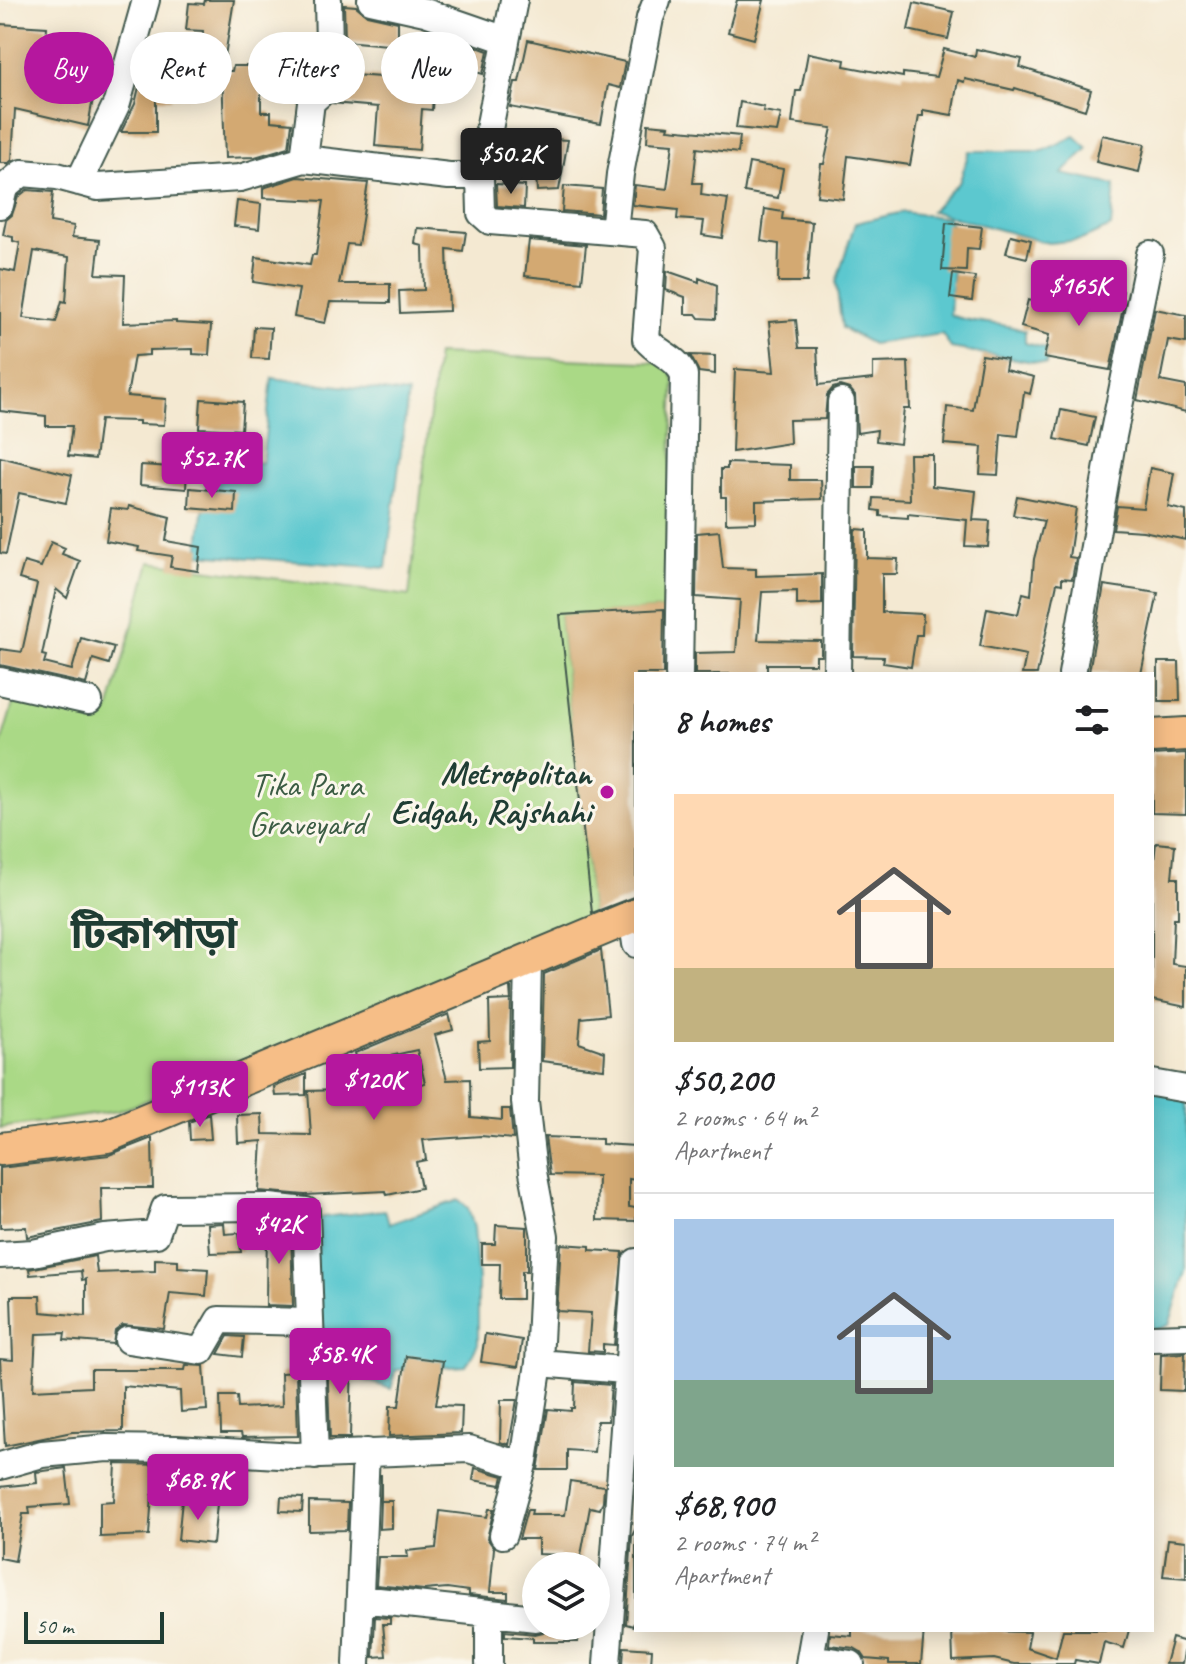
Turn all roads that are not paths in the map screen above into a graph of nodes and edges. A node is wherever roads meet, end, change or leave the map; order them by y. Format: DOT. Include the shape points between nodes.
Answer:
graph roads {
  1 [pos="146,0"];
  2 [pos="328,0"];
  3 [pos="371,0"];
  4 [pos="514,0"];
  5 [pos="657,0"];
  6 [pos="506,40"];
  7 [pos="304,159"];
  8 [pos="480,176"];
  9 [pos="79,182"];
  10 [pos="0,205"];
  11 [pos="614,231"];
  12 [pos="1150,254"];
  13 [pos="841,402"];
  14 [pos="679,672"];
  15 [pos="837,672"];
  16 [pos="1072,672"];
  17 [pos="0,681"];
  18 [pos="89,701"];
  19 [pos="1186,734"];
  20 [pos="1154,736"];
  21 [pos="634,925"];
  22 [pos="528,962"];
  23 [pos="1154,1083"];
  24 [pos="1186,1089"];
  25 [pos="0,1149"];
  26 [pos="0,1255"];
  27 [pos="634,1305"];
  28 [pos="309,1322"];
  29 [pos="1186,1337"];
  30 [pos="1154,1338"];
  31 [pos="128,1340"];
  32 [pos="539,1363"];
  33 [pos="631,1370"];
  34 [pos="366,1452"];
  35 [pos="315,1456"];
  36 [pos="524,1461"];
  37 [pos="0,1466"];
  38 [pos="503,1535"];
  39 [pos="360,1599"];
  40 [pos="489,1613"];
  41 [pos="522,1617"];
  42 [pos="815,1632"];
  43 [pos="810,1661"];
  44 [pos="357,1664"];
  45 [pos="489,1664"];
  46 [pos="607,1664"];
  47 [pos="851,1664"];
  1 -- 9 [label="street" via="117,103"];
  2 -- 7 [label="street" via="329,46 320,94 311,102"];
  3 -- 6 [label="street"];
  4 -- 6 [label="street"];
  5 -- 11 [label="street" via="626,143"];
  6 -- 8 [label="street"];
  7 -- 8 [label="street"];
  7 -- 9 [label="street" via="240,178 98,187"];
  8 -- 11 [label="street" via="481,213 490,221"];
  9 -- 10 [label="street" via="22,173 4,188"];
  11 -- 14 [label="street" via="645,234 653,248 646,339 679,363 684,375"];
  12 -- 16 [label="street"];
  13 -- 15 [label="street"];
  17 -- 18 [label="street"];
  19 -- 20 [label="main road"];
  21 -- 22 [label="main road"];
  22 -- 25 [label="main road" via="107,1136"];
  22 -- 32 [label="street" via="525,1102 545,1236"];
  23 -- 24 [label="street"];
  26 -- 28 [label="street" via="156,1234 165,1208 306,1211"];
  27 -- 33 [label="street"];
  28 -- 31 [label="street" via="219,1320 201,1351"];
  28 -- 35 [label="street"];
  29 -- 30 [label="street"];
  32 -- 33 [label="street"];
  32 -- 36 [label="street"];
  33 -- 46 [label="street"];
  34 -- 35 [label="street"];
  34 -- 36 [label="street" via="469,1449"];
  34 -- 39 [label="street"];
  35 -- 37 [label="street" via="107,1448 42,1454"];
  36 -- 38 [label="street"];
  39 -- 40 [label="street"];
  39 -- 44 [label="street"];
  40 -- 41 [label="street"];
  40 -- 45 [label="street"];
  42 -- 43 [label="street"];
  43 -- 47 [label="street"];
}
